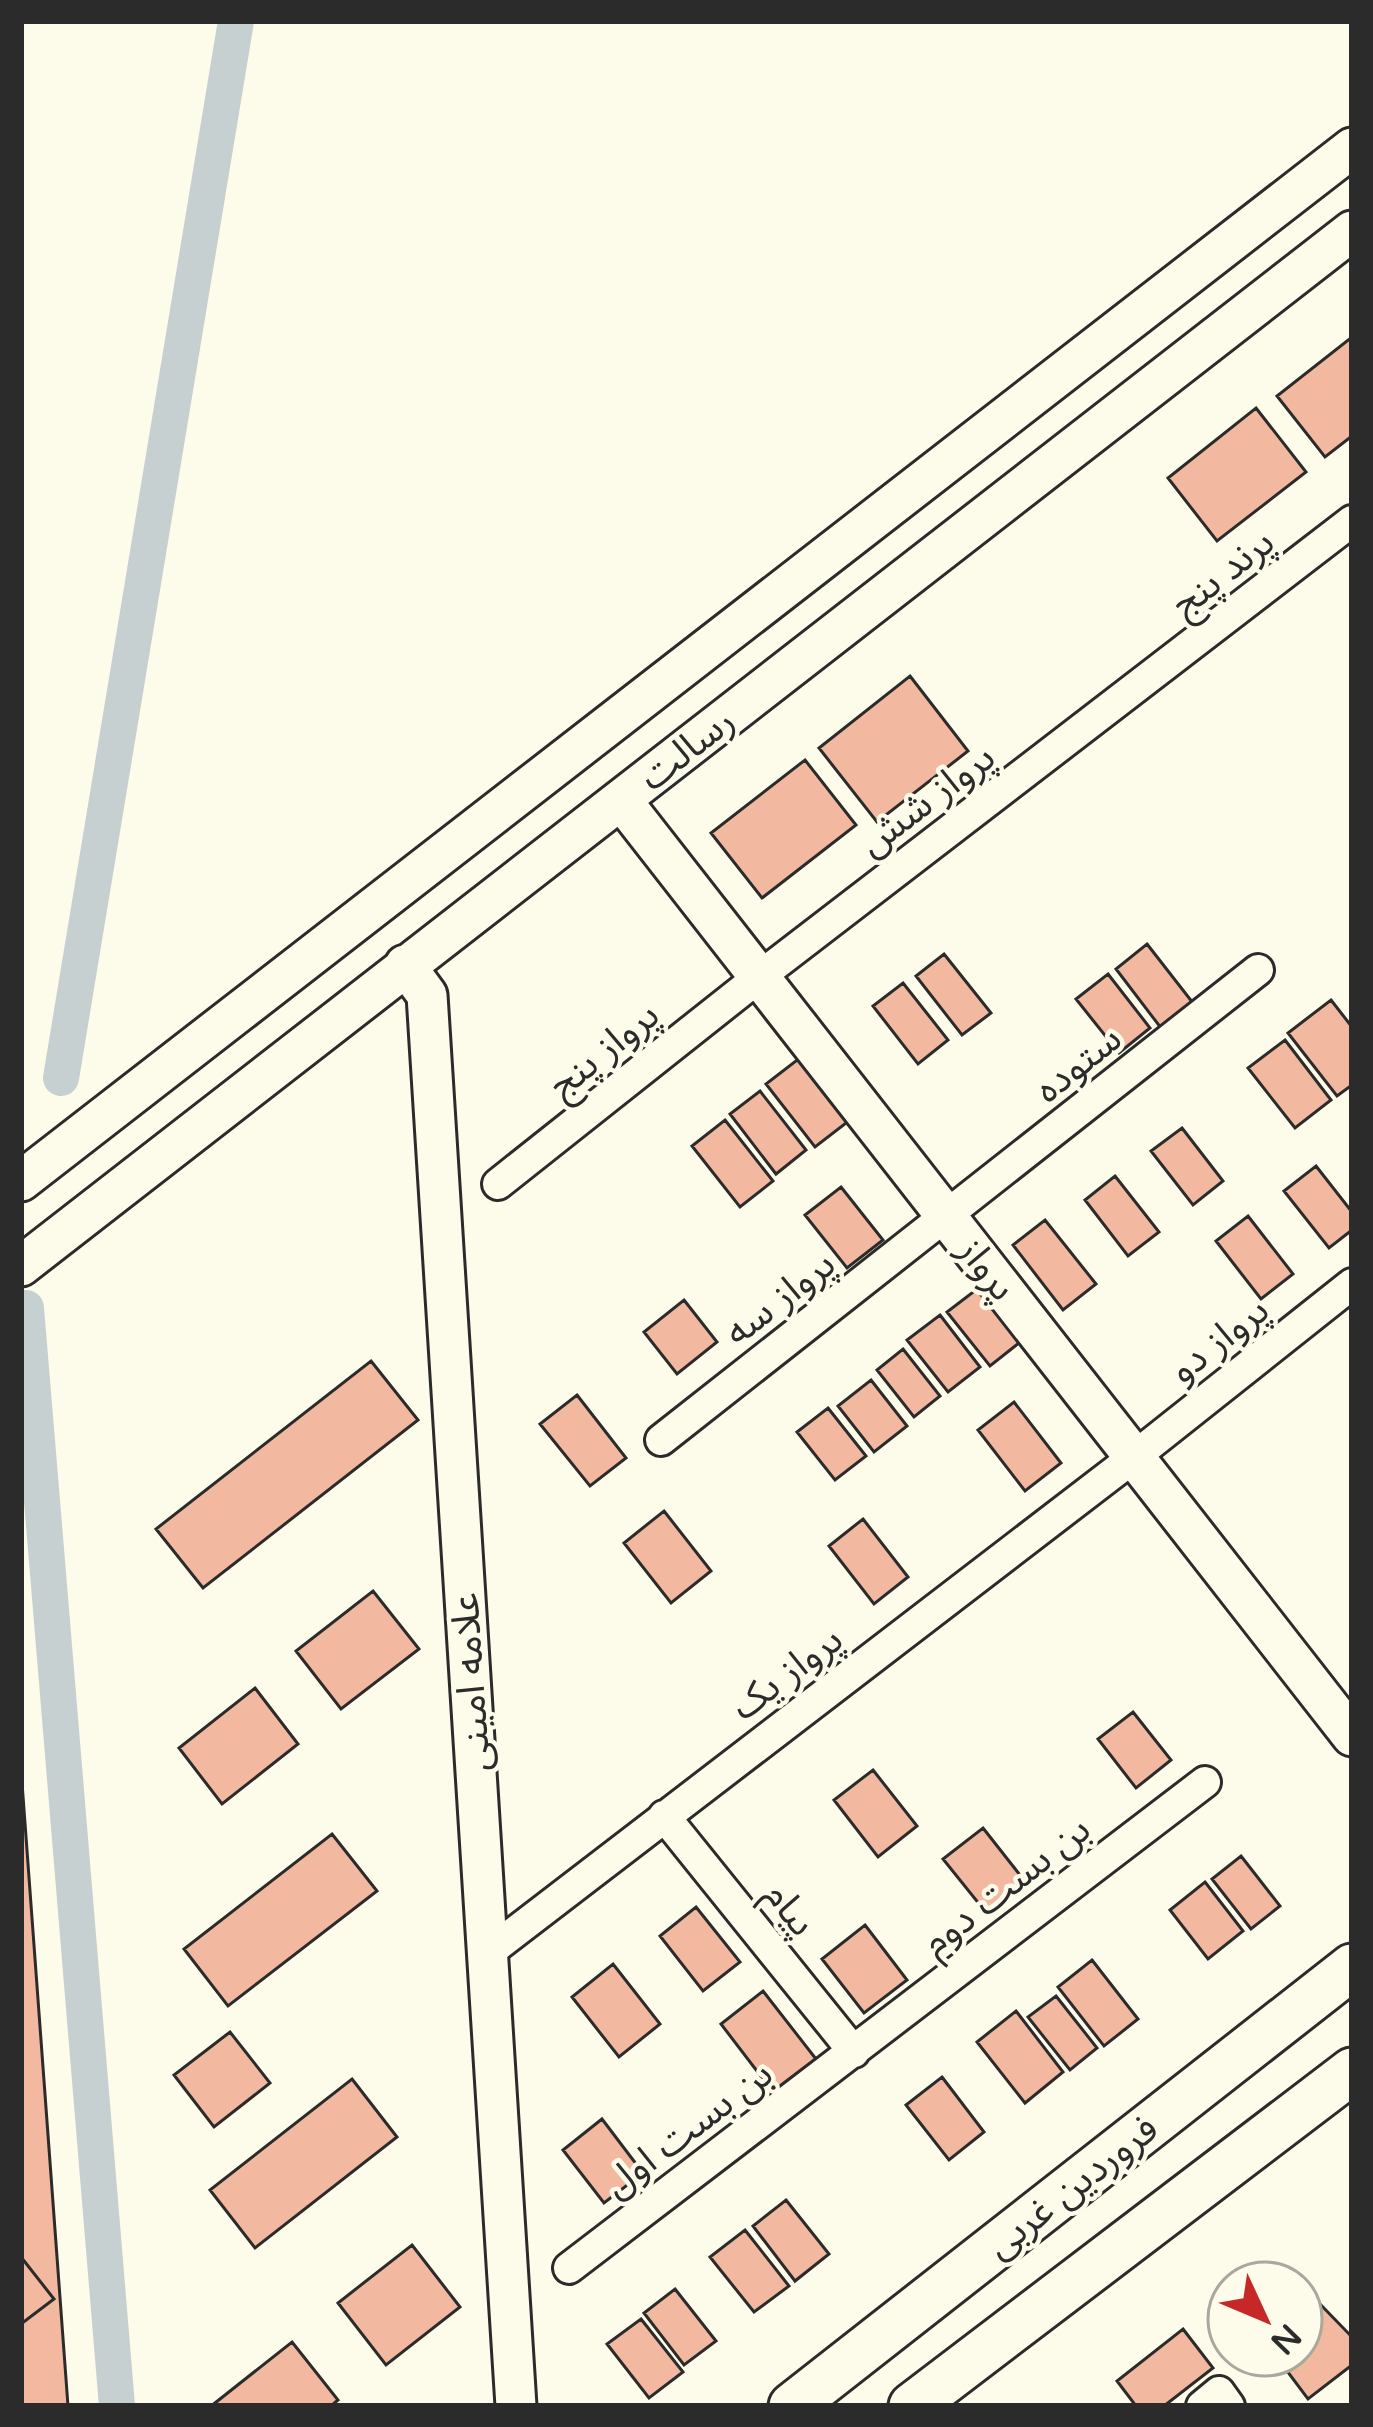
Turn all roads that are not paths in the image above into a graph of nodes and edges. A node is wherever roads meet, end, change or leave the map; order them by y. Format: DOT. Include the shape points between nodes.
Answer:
graph roads {
  1 [pos="1352,148"];
  2 [pos="1346,247"];
  3 [pos="1352,521"];
  4 [pos="1142,686"];
  5 [pos="622,801"];
  6 [pos="405,965"];
  7 [pos="1258,970"];
  8 [pos="759,977"];
  9 [pos="21,1181"];
  10 [pos="498,1184"];
  11 [pos="946,1217"];
  12 [pos="21,1266"];
  13 [pos="1352,1284"];
  14 [pos="662,1440"];
  15 [pos="1134,1457"];
  16 [pos="1352,1736"];
  17 [pos="1205,1782"];
  18 [pos="664,1816"];
  19 [pos="489,1952"];
  20 [pos="1352,1967"];
  21 [pos="854,2052"];
  22 [pos="1352,2071"];
  23 [pos="569,2268"];
  24 [pos="516,2406"];
  25 [pos="792,2406"];
  26 [pos="912,2406"];
  27 [pos="1202,2406"];
  28 [pos="1229,2406"];
  1 -- 9 [label="street, رسالت"];
  2 -- 5 [label="street, رسالت"];
  3 -- 4 [label="street, پرند پنج"];
  4 -- 8 [label="street, پرواز شش"];
  5 -- 6 [label="street, رسالت"];
  5 -- 8 [label="street, پرواز"];
  6 -- 12 [label="street, رسالت"];
  6 -- 19 [label="street, علامه امینی" via="427,994"];
  7 -- 11 [label="street, ستوده"];
  8 -- 10 [label="street, پرواز پنج"];
  8 -- 11 [label="street, پرواز"];
  11 -- 14 [label="street, پرواز سه"];
  11 -- 15 [label="street, پرواز"];
  13 -- 15 [label="street, پرواز دو"];
  15 -- 16 [label="street, پرواز"];
  15 -- 18 [label="street, پرواز یک"];
  17 -- 21 [label="street, بن بست دوم"];
  18 -- 19 [label="street, پرواز یک"];
  18 -- 21 [label="street, پیام"];
  19 -- 24 [label="street, علامه امینی"];
  20 -- 25 [label="main road, فروردین غربی"];
  21 -- 23 [label="street, بن بست اول"];
  22 -- 26 [label="main road, فروردین غربی"];
  27 -- 28 [label="street" via="1219,2392"];
}
